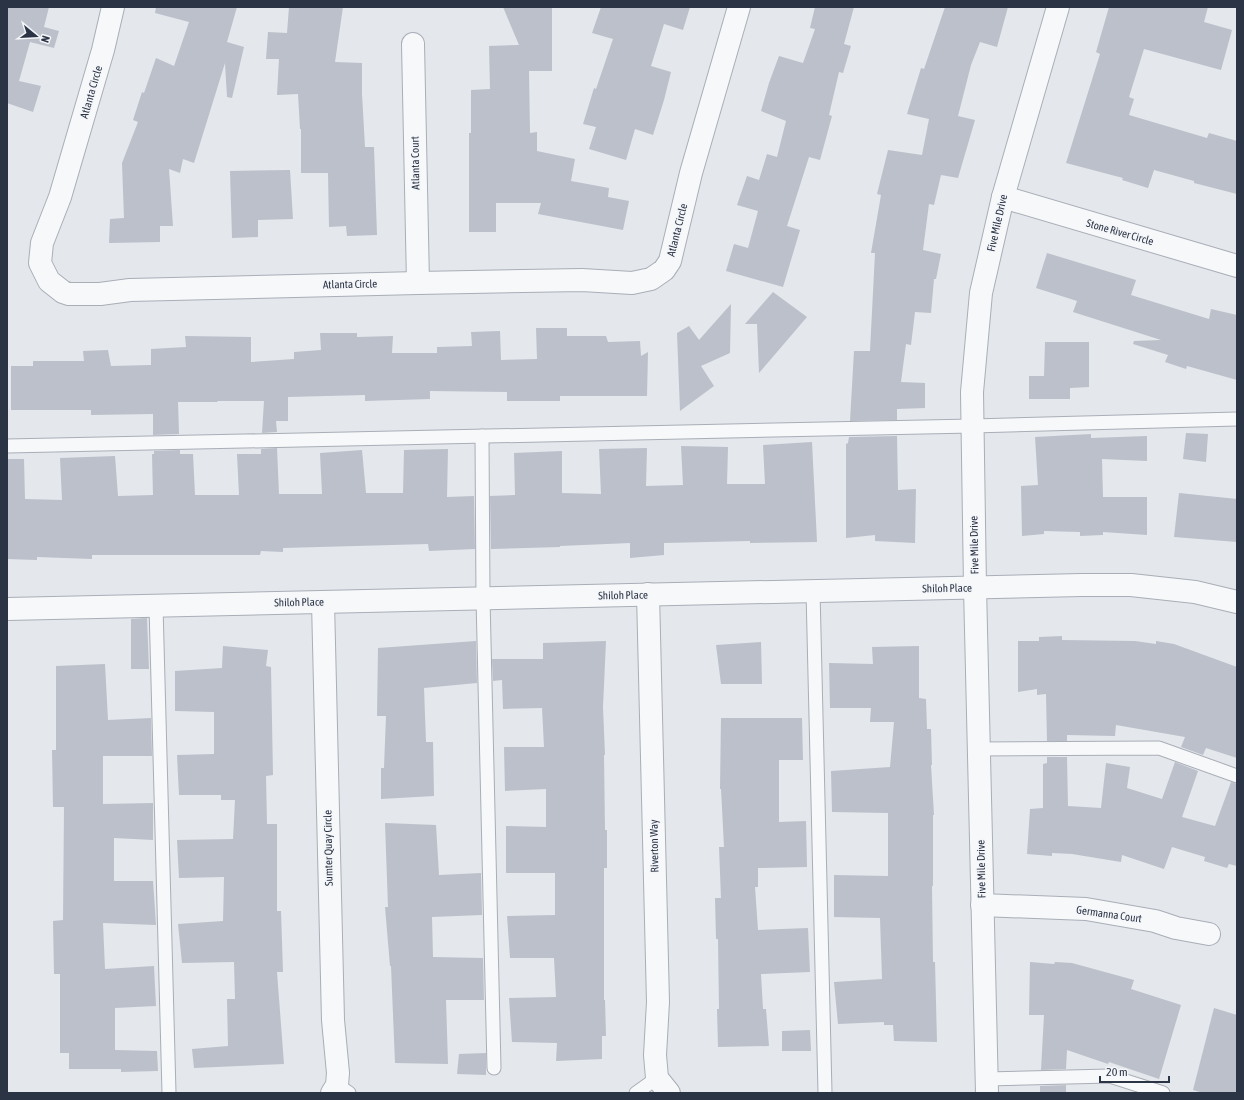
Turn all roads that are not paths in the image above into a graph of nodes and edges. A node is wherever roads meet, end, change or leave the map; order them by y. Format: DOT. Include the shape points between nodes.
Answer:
graph roads {
  1 [pos="113,7"];
  2 [pos="739,7"];
  3 [pos="1058,7"];
  4 [pos="412,44"];
  5 [pos="1003,197"];
  6 [pos="1237,266"];
  7 [pos="418,283"];
  8 [pos="1237,419"];
  9 [pos="973,426"];
  10 [pos="482,436"];
  11 [pos="7,446"];
  12 [pos="975,587"];
  13 [pos="813,591"];
  14 [pos="648,594"];
  15 [pos="483,598"];
  16 [pos="322,602"];
  17 [pos="1237,602"];
  18 [pos="156,606"];
  19 [pos="7,609"];
  20 [pos="979,749"];
  21 [pos="1237,776"];
  22 [pos="982,905"];
  23 [pos="1209,934"];
  24 [pos="494,1068"];
  25 [pos="663,1086"];
  26 [pos="985,1089"];
  27 [pos="339,1090"];
  28 [pos="169,1093"];
  29 [pos="636,1093"];
  30 [pos="825,1093"];
  31 [pos="1163,1093"];
  1 -- 7 [label="street, Atlanta Circle" via="60,197 42,243 40,263 49,281 69,294 100,294 130,290"];
  2 -- 7 [label="street, Atlanta Circle" via="691,172 670,261 664,270 651,279 632,283 582,280"];
  3 -- 5 [label="street, Five Mile Drive"];
  4 -- 7 [label="street, Atlanta Court"];
  5 -- 6 [label="street, Stone River Circle"];
  5 -- 9 [label="street, Five Mile Drive" via="981,293 972,392"];
  8 -- 9 [label="lane"];
  9 -- 10 [label="lane"];
  9 -- 12 [label="street, Five Mile Drive"];
  10 -- 11 [label="lane"];
  10 -- 15 [label="lane"];
  12 -- 13 [label="street, Shiloh Place"];
  12 -- 17 [label="street, Shiloh Place" via="1131,585 1195,592"];
  12 -- 20 [label="street, Five Mile Drive"];
  13 -- 14 [label="street, Shiloh Place"];
  13 -- 30 [label="lane"];
  14 -- 15 [label="street, Shiloh Place"];
  14 -- 25 [label="street, Riverton Way" via="658,994 655,1055"];
  15 -- 16 [label="street, Shiloh Place"];
  15 -- 24 [label="lane"];
  16 -- 18 [label="street, Shiloh Place"];
  16 -- 27 [label="street, Sumter Quay Circle" via="333,1020"];
  18 -- 19 [label="street, Shiloh Place"];
  18 -- 28 [label="lane"];
  20 -- 21 [label="lane" via="1159,748"];
  20 -- 22 [label="street, Five Mile Drive"];
  22 -- 23 [label="street, Germanna Court" via="1086,909"];
  22 -- 26 [label="street, Five Mile Drive"];
  25 -- 29 [label="lane"];
  26 -- 31 [label="lane" via="1110,1076"];
}
